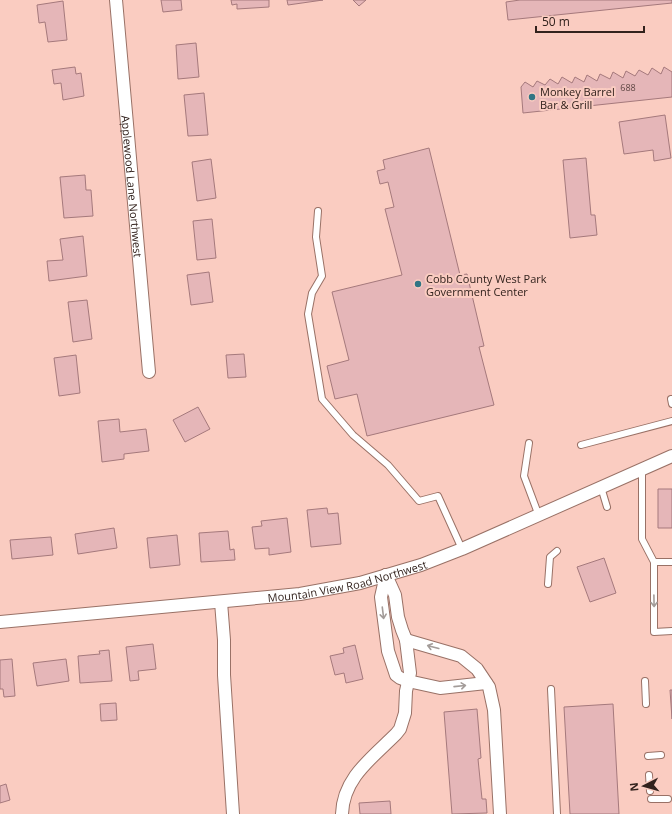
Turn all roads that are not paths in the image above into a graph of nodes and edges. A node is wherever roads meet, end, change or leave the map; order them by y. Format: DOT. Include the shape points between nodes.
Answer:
graph roads {
  1 [pos="116,0"];
  2 [pos="318,211"];
  3 [pos="149,372"];
  4 [pos="672,421"];
  5 [pos="529,443"];
  6 [pos="581,445"];
  7 [pos="672,456"];
  8 [pos="642,469"];
  9 [pos="601,487"];
  10 [pos="607,507"];
  11 [pos="539,516"];
  12 [pos="462,549"];
  13 [pos="557,551"];
  14 [pos="654,562"];
  15 [pos="672,562"];
  16 [pos="386,575"];
  17 [pos="548,584"];
  18 [pos="221,602"];
  19 [pos="0,622"];
  20 [pos="672,631"];
  21 [pos="406,640"];
  22 [pos="408,681"];
  23 [pos="645,681"];
  24 [pos="486,683"];
  25 [pos="551,689"];
  26 [pos="646,704"];
  27 [pos="661,755"];
  28 [pos="648,756"];
  29 [pos="649,775"];
  30 [pos="650,791"];
  31 [pos="650,799"];
  32 [pos="668,799"];
  33 [pos="233,814"];
  34 [pos="342,814"];
  35 [pos="500,814"];
  36 [pos="557,814"];
  1 -- 3 [label="street, Applewood Lane Northwest"];
  2 -- 12 [label="lane" via="316,237 322,276 312,293 308,314 322,399 353,435 388,465 418,501 438,496"];
  4 -- 6 [label="lane"];
  5 -- 11 [label="lane" via="524,476"];
  7 -- 8 [label="street, Mountain View Road Northwest"];
  8 -- 9 [label="street, Mountain View Road Northwest"];
  8 -- 14 [label="lane" via="642,539"];
  9 -- 10 [label="lane"];
  9 -- 11 [label="street, Mountain View Road Northwest"];
  11 -- 12 [label="street, Mountain View Road Northwest"];
  12 -- 16 [label="street, Mountain View Road Northwest"];
  13 -- 17 [label="lane" via="550,557"];
  14 -- 15 [label="lane"];
  14 -- 20 [label="lane, one-way" via="654,632"];
  16 -- 18 [label="street, Mountain View Road Northwest" via="312,592"];
  16 -- 21 [label="street" via="395,595 398,617"];
  16 -- 22 [label="street, one-way" via="381,597 388,651 396,675"];
  18 -- 19 [label="street, Mountain View Road Northwest"];
  18 -- 33 [label="street"];
  21 -- 22 [label="street" via="410,673"];
  24 -- 21 [label="street, one-way" via="477,669 461,656"];
  22 -- 24 [label="street, one-way" via="440,688"];
  22 -- 34 [label="street" via="405,713 400,729 356,774 345,793"];
  23 -- 26 [label="lane"];
  24 -- 35 [label="street" via="494,710"];
  25 -- 36 [label="lane"];
  27 -- 28 [label="lane"];
  29 -- 30 [label="lane"];
  31 -- 32 [label="lane"];
}
